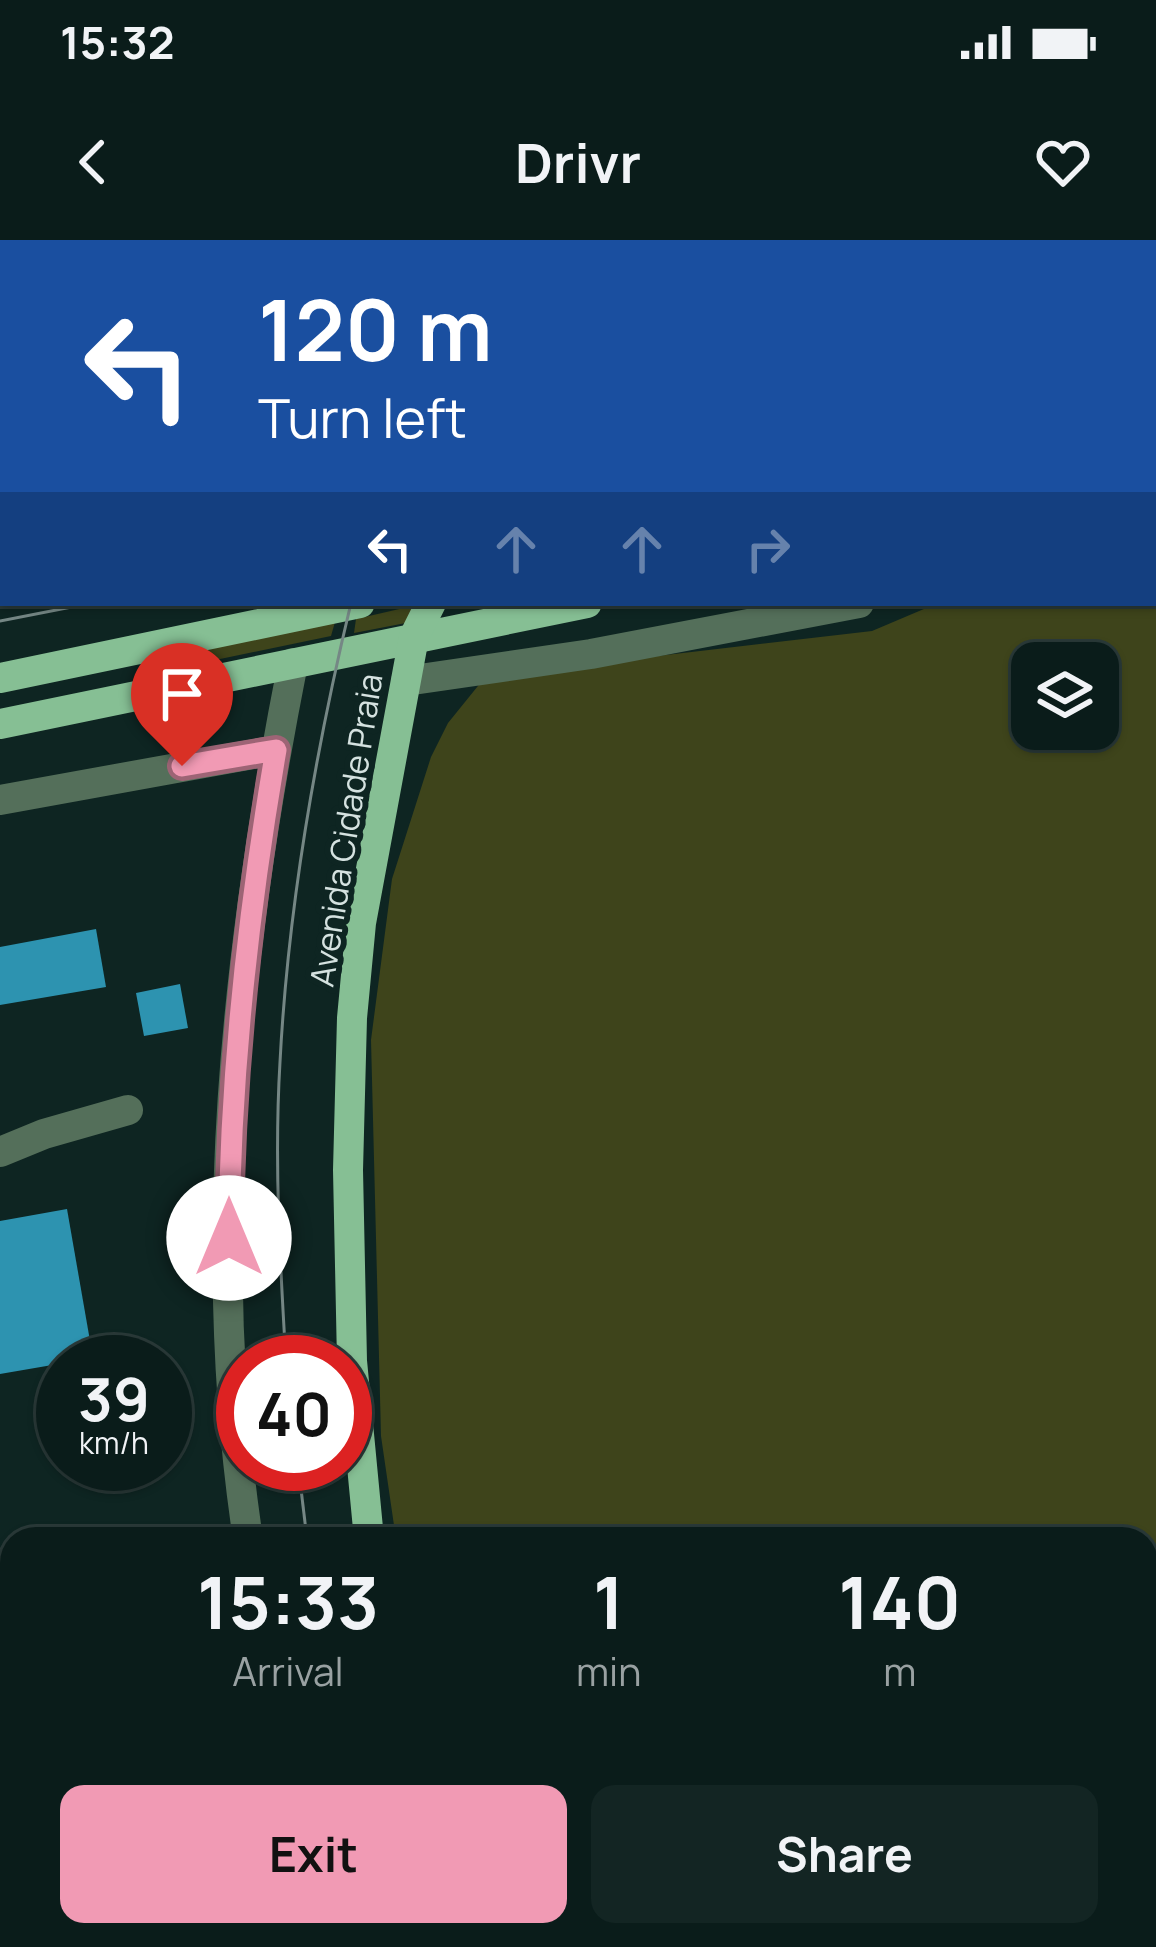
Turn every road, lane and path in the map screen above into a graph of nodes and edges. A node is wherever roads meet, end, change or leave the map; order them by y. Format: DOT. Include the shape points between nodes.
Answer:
graph roads {
  1 [pos="346,606"];
  2 [pos="430,606"];
  3 [pos="572,606"];
  4 [pos="844,606"];
  5 [pos="414,637"];
  6 [pos="293,663"];
  7 [pos="0,678"];
  8 [pos="406,681"];
  9 [pos="0,724"];
  10 [pos="276,750"];
  11 [pos="0,800"];
  12 [pos="128,1110"];
  13 [pos="0,1151"];
  14 [pos="247,1527"];
  15 [pos="368,1527"];
  1 -- 7 [label="main road"];
  2 -- 5 [label="main road, Avenida Cidade Praia"];
  3 -- 5 [label="main road"];
  4 -- 8 [label="street"];
  5 -- 6 [label="main road"];
  5 -- 8 [label="main road, Avenida Cidade Praia"];
  6 -- 9 [label="main road"];
  6 -- 10 [label="street"];
  8 -- 15 [label="main road, Avenida Cidade Praia" via="361,923 352,1018 352,1360"];
  10 -- 11 [label="street"];
  10 -- 14 [label="street" via="245,947 230,1153 228,1366"];
  12 -- 13 [label="street"];
}
